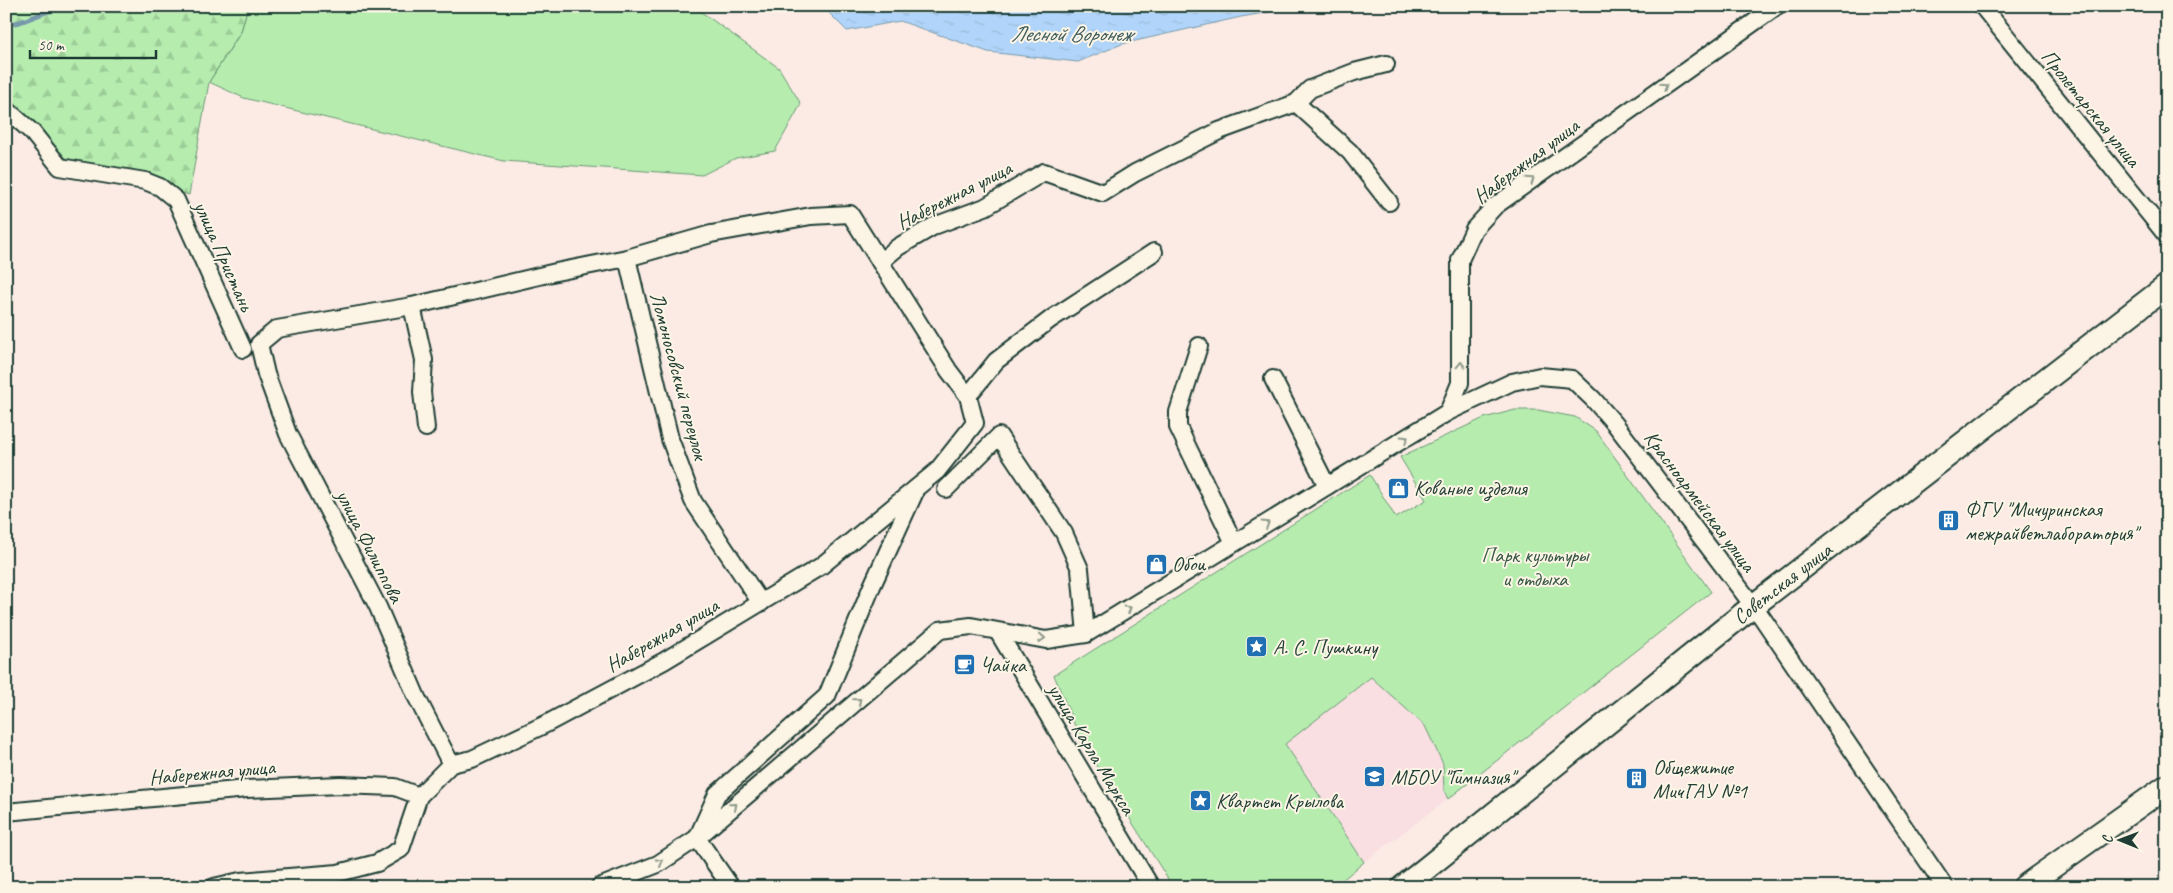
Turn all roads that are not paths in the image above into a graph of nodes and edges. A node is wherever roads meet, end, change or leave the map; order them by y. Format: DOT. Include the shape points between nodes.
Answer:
graph roads {
  1 [pos="1777,6"];
  2 [pos="1982,6"];
  3 [pos="1386,64"];
  4 [pos="1296,103"];
  5 [pos="6,109"];
  6 [pos="1389,202"];
  7 [pos="2167,236"];
  8 [pos="1154,252"];
  9 [pos="627,258"];
  10 [pos="880,262"];
  11 [pos="2167,286"];
  12 [pos="412,306"];
  13 [pos="251,346"];
  14 [pos="1199,346"];
  15 [pos="1273,379"];
  16 [pos="968,396"];
  17 [pos="1448,412"];
  18 [pos="426,428"];
  19 [pos="1327,486"];
  20 [pos="946,489"];
  21 [pos="916,490"];
  22 [pos="1234,543"];
  23 [pos="761,603"];
  24 [pos="1753,606"];
  25 [pos="998,632"];
  26 [pos="1086,634"];
  27 [pos="451,764"];
  28 [pos="2167,786"];
  29 [pos="419,796"];
  30 [pos="6,812"];
  31 [pos="697,838"];
  32 [pos="214,887"];
  33 [pos="599,887"];
  34 [pos="731,887"];
  35 [pos="1151,887"];
  36 [pos="1403,887"];
  37 [pos="1945,887"];
  38 [pos="2024,887"];
  17 -- 1 [label="street, Набережная улица, one-way" via="1460,383 1460,260 1474,229 1495,206"];
  2 -- 7 [label="street, Пролетарская улица"];
  3 -- 4 [label="street, Набережная улица" via="1310,89"];
  4 -- 6 [label="street" via="1350,152"];
  4 -- 10 [label="street, Набережная улица" via="1219,131 1135,173 1103,193 1044,172 985,208 934,226"];
  5 -- 13 [label="street, улица Пристань" via="32,132 60,167 145,181 160,187 176,200"];
  8 -- 16 [label="street" via="1051,319 996,361"];
  9 -- 10 [label="street, Набережная улица" via="711,234 811,216 850,214"];
  9 -- 12 [label="street"];
  9 -- 23 [label="street, Ломоносовский переулок" via="670,439 693,501"];
  10 -- 16 [label="street, Набережная улица"];
  11 -- 24 [label="main road, Советская улица"];
  12 -- 13 [label="street" via="277,329"];
  12 -- 18 [label="street" via="424,360 422,392"];
  13 -- 27 [label="street, улица Филиппова" via="266,374 288,434 378,607 417,698"];
  14 -- 22 [label="street" via="1178,412 1178,427"];
  15 -- 19 [label="street"];
  16 -- 21 [label="street, Набережная улица" via="975,424 937,471"];
  19 -- 17 [label="street, one-way"];
  17 -- 24 [label="street, Красноармейская улица" via="1512,382 1540,376 1572,380 1615,424"];
  22 -- 19 [label="street, one-way"];
  20 -- 26 [label="street" via="999,436 1064,533 1080,569"];
  21 -- 23 [label="street, Набережная улица" via="821,566"];
  21 -- 31 [label="street, Набережная улица" via="827,696 717,794"];
  26 -- 22 [label="street, one-way"];
  23 -- 27 [label="street, Набережная улица" via="664,661 546,724 472,759"];
  24 -- 36 [label="main road, Советская улица"];
  24 -- 37 [label="street, Красноармейская улица"];
  25 -- 26 [label="street, one-way" via="1046,640"];
  31 -- 25 [label="street, one-way" via="940,630 971,626"];
  25 -- 35 [label="street, улица Карла Маркса"];
  27 -- 29 [label="street, Набережная улица"];
  28 -- 38 [label="main road"];
  29 -- 30 [label="street, Набережная улица" via="395,787 340,785 247,789"];
  29 -- 32 [label="street, Набережная улица" via="401,849 377,863 338,873 240,881"];
  33 -- 31 [label="street, one-way" via="658,864"];
  31 -- 34 [label="street"];
}
